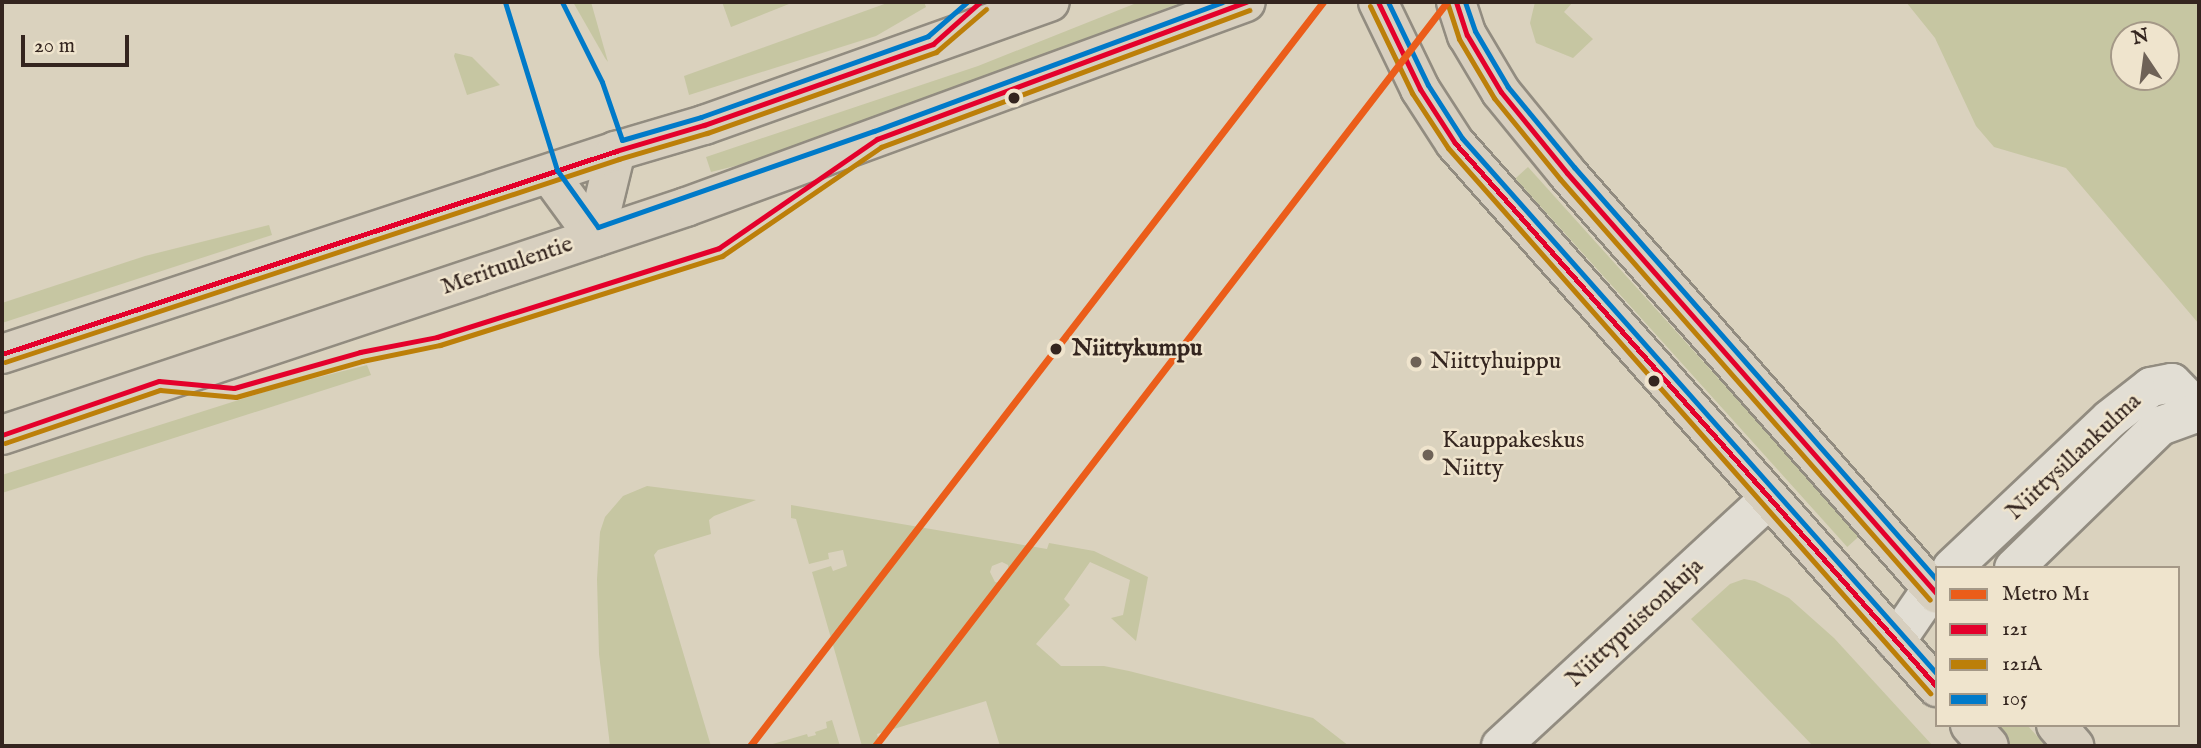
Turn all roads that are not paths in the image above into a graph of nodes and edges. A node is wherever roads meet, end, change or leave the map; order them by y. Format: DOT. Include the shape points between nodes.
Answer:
graph roads {
  1 [pos="1050,2"];
  2 [pos="1247,2"];
  3 [pos="1378,2"];
  4 [pos="1456,2"];
  5 [pos="616,151"];
  6 [pos="549,174"];
  7 [pos="595,237"];
  8 [pos="2,354"];
  9 [pos="2199,412"];
  10 [pos="2,435"];
  11 [pos="1768,500"];
  12 [pos="1956,566"];
  13 [pos="2016,566"];
  14 [pos="1935,578"];
  15 [pos="1935,587"];
  16 [pos="1935,627"];
  17 [pos="1896,641"];
  18 [pos="1935,685"];
  19 [pos="1972,727"];
  20 [pos="2058,727"];
  21 [pos="1501,746"];
  22 [pos="1989,746"];
  23 [pos="2074,746"];
  1 -- 5 [label="main road" via="704,125"];
  2 -- 7 [label="main road, Merituulentie"];
  3 -- 11 [label="main road" via="1420,89 1455,143"];
  4 -- 14 [label="main road" via="1467,35 1501,92 1567,173"];
  5 -- 6 [label="main road"];
  5 -- 7 [label="main road"];
  6 -- 7 [label="main road"];
  6 -- 8 [label="main road"];
  7 -- 10 [label="main road, Merituulentie"];
  9 -- 12 [label="street, Niittysillankulma" via="2172,383 2151,387"];
  9 -- 13 [label="street, Niittysillankulma" via="2160,426"];
  11 -- 17 [label="main road"];
  11 -- 21 [label="street, Niittypuistonkuja"];
  15 -- 17 [label="street, Niittysillankulma"];
  16 -- 17 [label="street"];
  17 -- 18 [label="main road"];
  19 -- 22 [label="main road"];
  20 -- 23 [label="main road"];
}
